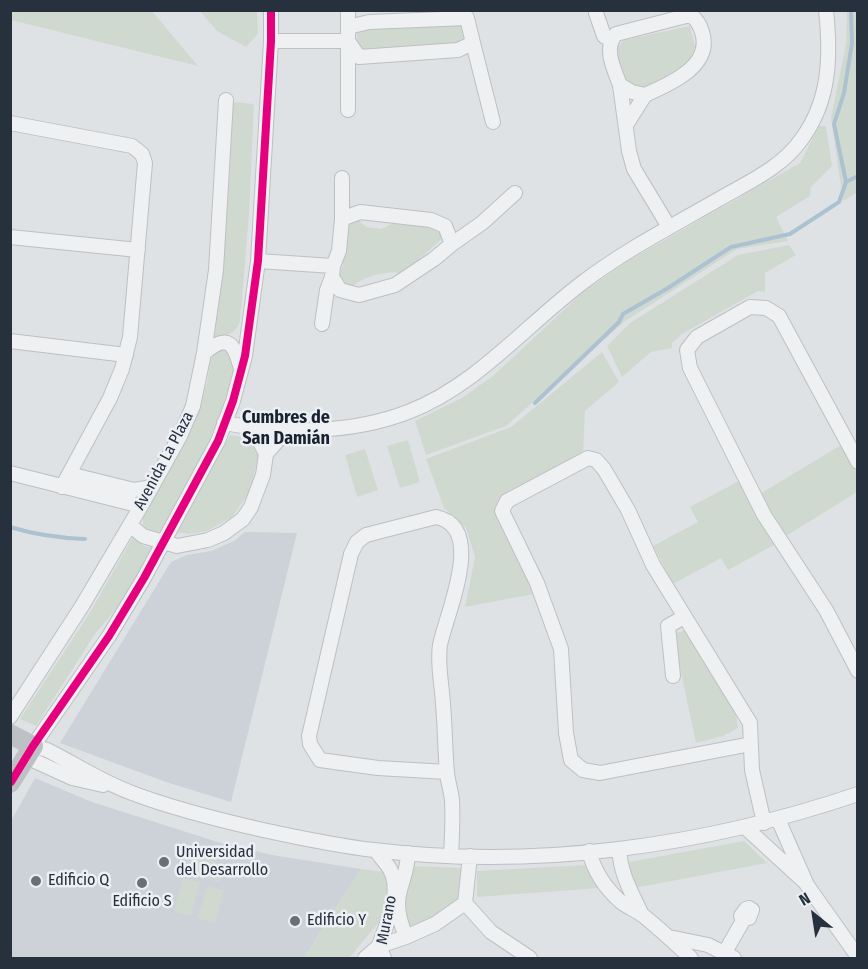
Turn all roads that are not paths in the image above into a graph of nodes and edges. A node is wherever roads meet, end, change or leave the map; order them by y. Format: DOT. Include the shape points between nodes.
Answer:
graph roads {
  1 [pos="271,10"];
  2 [pos="348,10"];
  3 [pos="826,10"];
  4 [pos="596,13"];
  5 [pos="694,13"];
  6 [pos="466,14"];
  7 [pos="348,34"];
  8 [pos="272,40"];
  9 [pos="610,40"];
  10 [pos="473,43"];
  11 [pos="620,85"];
  12 [pos="645,95"];
  13 [pos="226,100"];
  14 [pos="348,110"];
  15 [pos="493,122"];
  16 [pos="10,123"];
  17 [pos="626,125"];
  18 [pos="342,178"];
  19 [pos="515,194"];
  20 [pos="342,219"];
  21 [pos="669,227"];
  22 [pos="10,237"];
  23 [pos="452,244"];
  24 [pos="138,250"];
  25 [pos="258,261"];
  26 [pos="332,272"];
  27 [pos="322,324"];
  28 [pos="249,325"];
  29 [pos="10,341"];
  30 [pos="222,342"];
  31 [pos="204,353"];
  32 [pos="126,355"];
  33 [pos="242,371"];
  34 [pos="224,423"];
  35 [pos="253,428"];
  36 [pos="287,429"];
  37 [pos="267,454"];
  38 [pos="858,462"];
  39 [pos="10,473"];
  40 [pos="69,474"];
  41 [pos="62,487"];
  42 [pos="152,487"];
  43 [pos="141,506"];
  44 [pos="130,525"];
  45 [pos="163,543"];
  46 [pos="684,617"];
  47 [pos="858,671"];
  48 [pos="674,676"];
  49 [pos="10,717"];
  50 [pos="10,734"];
  51 [pos="751,744"];
  52 [pos="23,751"];
  53 [pos="447,772"];
  54 [pos="10,783"];
  55 [pos="858,794"];
  56 [pos="778,819"];
  57 [pos="764,823"];
  58 [pos="745,827"];
  59 [pos="619,849"];
  60 [pos="375,850"];
  61 [pos="589,851"];
  62 [pos="408,853"];
  63 [pos="451,856"];
  64 [pos="470,856"];
  65 [pos="807,885"];
  66 [pos="465,903"];
  67 [pos="642,915"];
  68 [pos="744,919"];
  69 [pos="406,937"];
  70 [pos="669,937"];
  71 [pos="382,952"];
  72 [pos="729,955"];
  73 [pos="858,957"];
  74 [pos="365,958"];
  75 [pos="530,958"];
  76 [pos="691,958"];
  1 -- 8 [label="street"];
  2 -- 7 [label="street"];
  3 -- 21 [label="street" via="830,53 826,86 803,138 779,163"];
  4 -- 9 [label="street" via="604,36"];
  5 -- 9 [label="street" via="616,34"];
  5 -- 12 [label="street" via="704,37 700,58 685,74"];
  6 -- 7 [label="street" via="369,22"];
  6 -- 10 [label="street"];
  7 -- 8 [label="street"];
  7 -- 10 [label="street" via="359,57 458,50"];
  7 -- 14 [label="street"];
  8 -- 25 [label="street"];
  9 -- 11 [label="street"];
  10 -- 15 [label="street"];
  11 -- 12 [label="street"];
  11 -- 17 [label="street"];
  12 -- 17 [label="street"];
  13 -- 31 [label="street, Avenida La Plaza" via="216,270"];
  16 -- 24 [label="street" via="139,150 145,163"];
  17 -- 21 [label="street" via="634,170"];
  18 -- 20 [label="street"];
  19 -- 23 [label="street"];
  20 -- 23 [label="street" via="360,212 431,220 445,226"];
  20 -- 26 [label="street"];
  21 -- 36 [label="street" via="580,284 461,383 436,399 374,423"];
  22 -- 24 [label="street"];
  23 -- 26 [label="street" via="395,285 359,295 340,290"];
  24 -- 32 [label="street"];
  25 -- 26 [label="street"];
  25 -- 28 [label="street"];
  26 -- 27 [label="street"];
  28 -- 30 [label="street" via="239,335"];
  28 -- 33 [label="street"];
  29 -- 32 [label="street"];
  30 -- 31 [label="street"];
  30 -- 33 [label="street" via="234,347"];
  31 -- 42 [label="street, Avenida La Plaza" via="193,406"];
  32 -- 40 [label="street" via="115,387"];
  33 -- 34 [label="street"];
  34 -- 35 [label="street"];
  34 -- 45 [label="street"];
  35 -- 36 [label="street"];
  35 -- 37 [label="street"];
  36 -- 37 [label="street"];
  37 -- 45 [label="street" via="257,493 243,519 208,540 177,546"];
  38 -- 47 [label="street" via="779,316 766,308 750,307 697,337 687,350 690,368 764,515 826,610"];
  39 -- 41 [label="street"];
  40 -- 41 [label="street"];
  40 -- 42 [label="street" via="134,490"];
  41 -- 43 [label="street"];
  42 -- 43 [label="street, Avenida La Plaza"];
  43 -- 44 [label="street, Avenida La Plaza"];
  44 -- 45 [label="street" via="143,536"];
  44 -- 49 [label="street, Avenida La Plaza"];
  45 -- 52 [label="street" via="109,636"];
  46 -- 48 [label="street" via="668,626"];
  46 -- 51 [label="street" via="750,723"];
  46 -- 51 [label="street" via="596,460 588,458 507,501 502,511 537,583 561,649 571,760 583,770 600,773"];
  50 -- 52 [label="main road"];
  51 -- 57 [label="street" via="752,770"];
  52 -- 54 [label="main road"];
  52 -- 60 [label="street" via="56,755 117,787 168,805 317,842"];
  53 -- 53 [label="street" via="320,760 309,736 357,542 366,535 436,517 454,526 461,550 458,582 438,659"];
  53 -- 63 [label="street" via="452,800"];
  55 -- 56 [label="street"];
  56 -- 57 [label="street"];
  56 -- 65 [label="street"];
  57 -- 58 [label="street"];
  58 -- 59 [label="street"];
  58 -- 65 [label="street"];
  59 -- 61 [label="street"];
  59 -- 67 [label="street" via="620,867"];
  60 -- 62 [label="street"];
  60 -- 71 [label="street, Murano" via="390,869 393,880 394,896"];
  61 -- 64 [label="street"];
  61 -- 67 [label="street" via="594,868 609,890"];
  62 -- 63 [label="street"];
  62 -- 69 [label="street, Murano" via="398,908"];
  63 -- 64 [label="street"];
  64 -- 66 [label="street"];
  65 -- 73 [label="street"];
  66 -- 69 [label="street" via="435,924"];
  66 -- 75 [label="street" via="491,932"];
  67 -- 70 [label="street"];
  68 -- 72 [label="street"];
  69 -- 71 [label="street"];
  70 -- 72 [label="street" via="708,945"];
  70 -- 76 [label="street"];
  71 -- 74 [label="street"];
}
